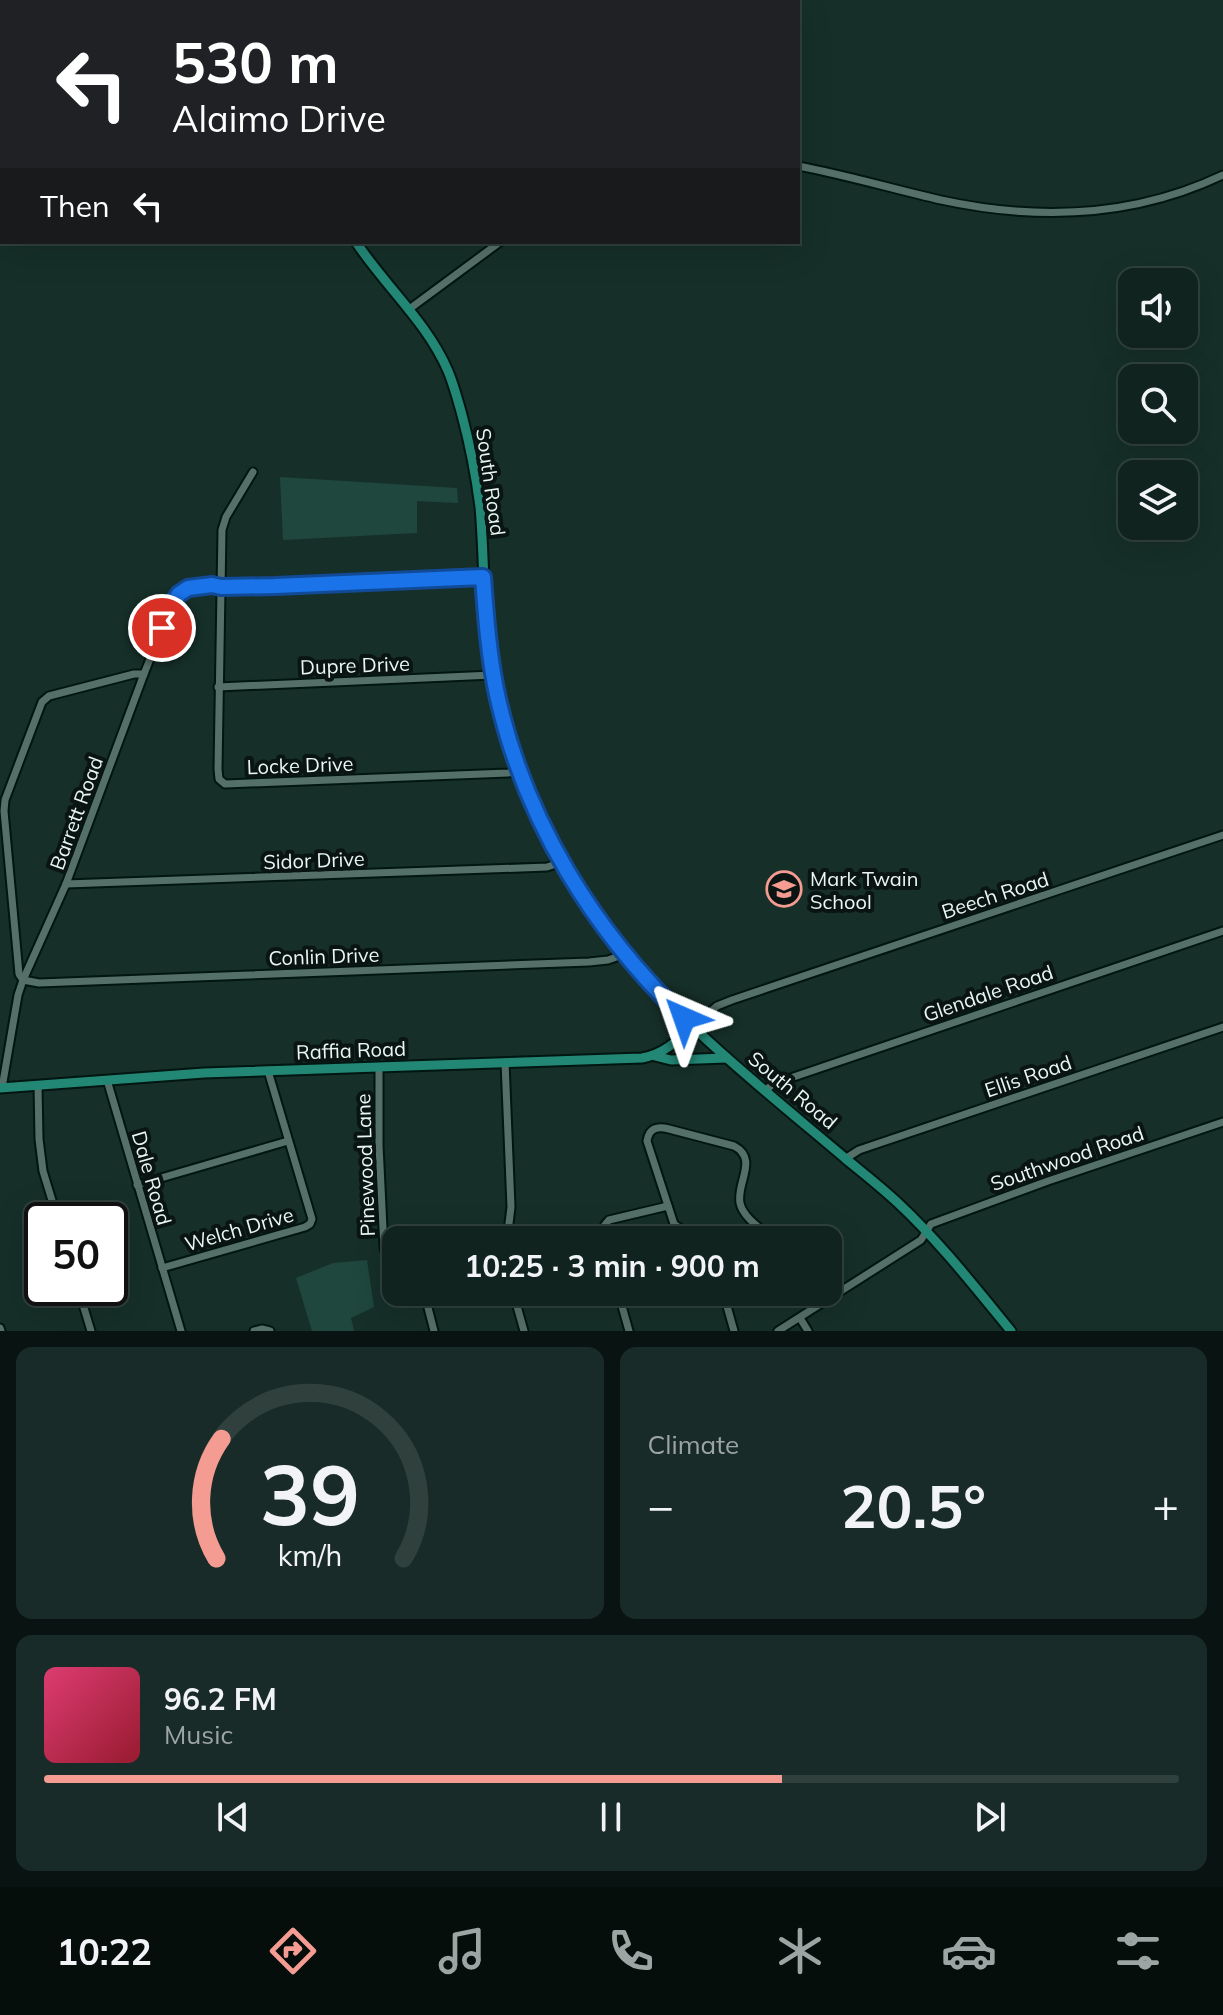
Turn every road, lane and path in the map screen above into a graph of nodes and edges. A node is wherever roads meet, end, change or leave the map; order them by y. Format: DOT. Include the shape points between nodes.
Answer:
graph roads {
  1 [pos="800,166"];
  2 [pos="1223,175"];
  3 [pos="357,244"];
  4 [pos="497,244"];
  5 [pos="408,310"];
  6 [pos="253,472"];
  7 [pos="483,577"];
  8 [pos="221,587"];
  9 [pos="144,674"];
  10 [pos="493,675"];
  11 [pos="218,687"];
  12 [pos="519,771"];
  13 [pos="1223,835"];
  14 [pos="562,862"];
  15 [pos="66,884"];
  16 [pos="1223,931"];
  17 [pos="625,954"];
  18 [pos="23,980"];
  19 [pos="693,1026"];
  20 [pos="1223,1027"];
  21 [pos="655,1056"];
  22 [pos="727,1058"];
  23 [pos="505,1062"];
  24 [pos="379,1067"];
  25 [pos="268,1071"];
  26 [pos="107,1080"];
  27 [pos="38,1085"];
  28 [pos="1,1088"];
  29 [pos="766,1090"];
  30 [pos="1223,1122"];
  31 [pos="288,1141"];
  32 [pos="845,1159"];
  33 [pos="137,1185"];
  34 [pos="52,1202"];
  35 [pos="668,1206"];
  36 [pos="383,1226"];
  37 [pos="509,1226"];
  38 [pos="604,1226"];
  39 [pos="677,1226"];
  40 [pos="758,1226"];
  41 [pos="927,1232"];
  42 [pos="162,1268"];
  43 [pos="842,1285"];
  44 [pos="83,1306"];
  45 [pos="428,1306"];
  46 [pos="517,1306"];
  47 [pos="622,1306"];
  48 [pos="727,1306"];
  49 [pos="814,1306"];
  50 [pos="800,1318"];
  51 [pos="91,1331"];
  52 [pos="181,1331"];
  53 [pos="254,1331"];
  54 [pos="270,1331"];
  55 [pos="434,1331"];
  56 [pos="524,1331"];
  57 [pos="629,1331"];
  58 [pos="734,1331"];
  59 [pos="778,1331"];
  60 [pos="808,1331"];
  61 [pos="1011,1331"];
  1 -- 2 [label="street" via="945,200 1037,213 1123,207 1169,197"];
  3 -- 5 [label="main road, South Road"];
  4 -- 5 [label="street"];
  5 -- 7 [label="main road, South Road" via="438,351 459,405 480,506"];
  6 -- 8 [label="street, Locke Drive" via="222,530"];
  7 -- 8 [label="street"];
  7 -- 10 [label="main road, South Road"];
  8 -- 9 [label="street, Barrett Road" via="188,588 179,594"];
  8 -- 11 [label="street, Locke Drive"];
  9 -- 15 [label="street, Barrett Road"];
  9 -- 18 [label="street" via="42,702 4,811"];
  10 -- 11 [label="street, Dupre Drive"];
  10 -- 12 [label="main road, South Road"];
  11 -- 12 [label="street, Locke Drive" via="218,769 225,784"];
  12 -- 14 [label="main road, South Road"];
  13 -- 19 [label="street, Beech Road" via="732,1000"];
  14 -- 15 [label="street, Sidor Drive" via="547,867"];
  14 -- 17 [label="main road, South Road"];
  15 -- 18 [label="street, Barrett Road"];
  16 -- 29 [label="street, Glendale Road"];
  17 -- 18 [label="street, Conlin Drive" via="589,962"];
  17 -- 19 [label="main road, South Road"];
  18 -- 28 [label="street, Barrett Road"];
  19 -- 21 [label="main road"];
  19 -- 22 [label="main road, South Road"];
  20 -- 32 [label="street, Ellis Road"];
  21 -- 22 [label="main road, Raffia Road"];
  21 -- 23 [label="main road, Raffia Road"];
  22 -- 29 [label="main road, South Road"];
  23 -- 24 [label="main road, Raffia Road"];
  23 -- 37 [label="street"];
  24 -- 25 [label="main road, Raffia Road"];
  24 -- 36 [label="street, Pinewood Lane"];
  25 -- 26 [label="main road, Raffia Road"];
  25 -- 31 [label="street, Welch Drive"];
  26 -- 27 [label="main road, Raffia Road"];
  26 -- 33 [label="street, Dale Road"];
  27 -- 28 [label="main road, Raffia Road"];
  27 -- 34 [label="street" via="39,1139"];
  29 -- 32 [label="main road, South Road"];
  30 -- 41 [label="street, Southwood Road" via="931,1224"];
  31 -- 33 [label="street"];
  31 -- 42 [label="street, Welch Drive" via="310,1224"];
  32 -- 41 [label="main road, South Road"];
  33 -- 42 [label="street, Dale Road"];
  35 -- 38 [label="street" via="609,1220"];
  35 -- 39 [label="street"];
  35 -- 40 [label="street" via="647,1141 653,1129 661,1127 742,1150 746,1165 740,1204"];
  41 -- 43 [label="street, Southwood Road"];
  41 -- 61 [label="main road, South Road"];
  42 -- 52 [label="street, Dale Road"];
  44 -- 51 [label="street"];
  45 -- 55 [label="street"];
  46 -- 56 [label="street"];
  47 -- 57 [label="street"];
  48 -- 58 [label="street"];
  49 -- 50 [label="street, Southwood Road"];
  50 -- 59 [label="street, Southwood Road"];
  50 -- 60 [label="street"];
  53 -- 54 [label="street"];
}
